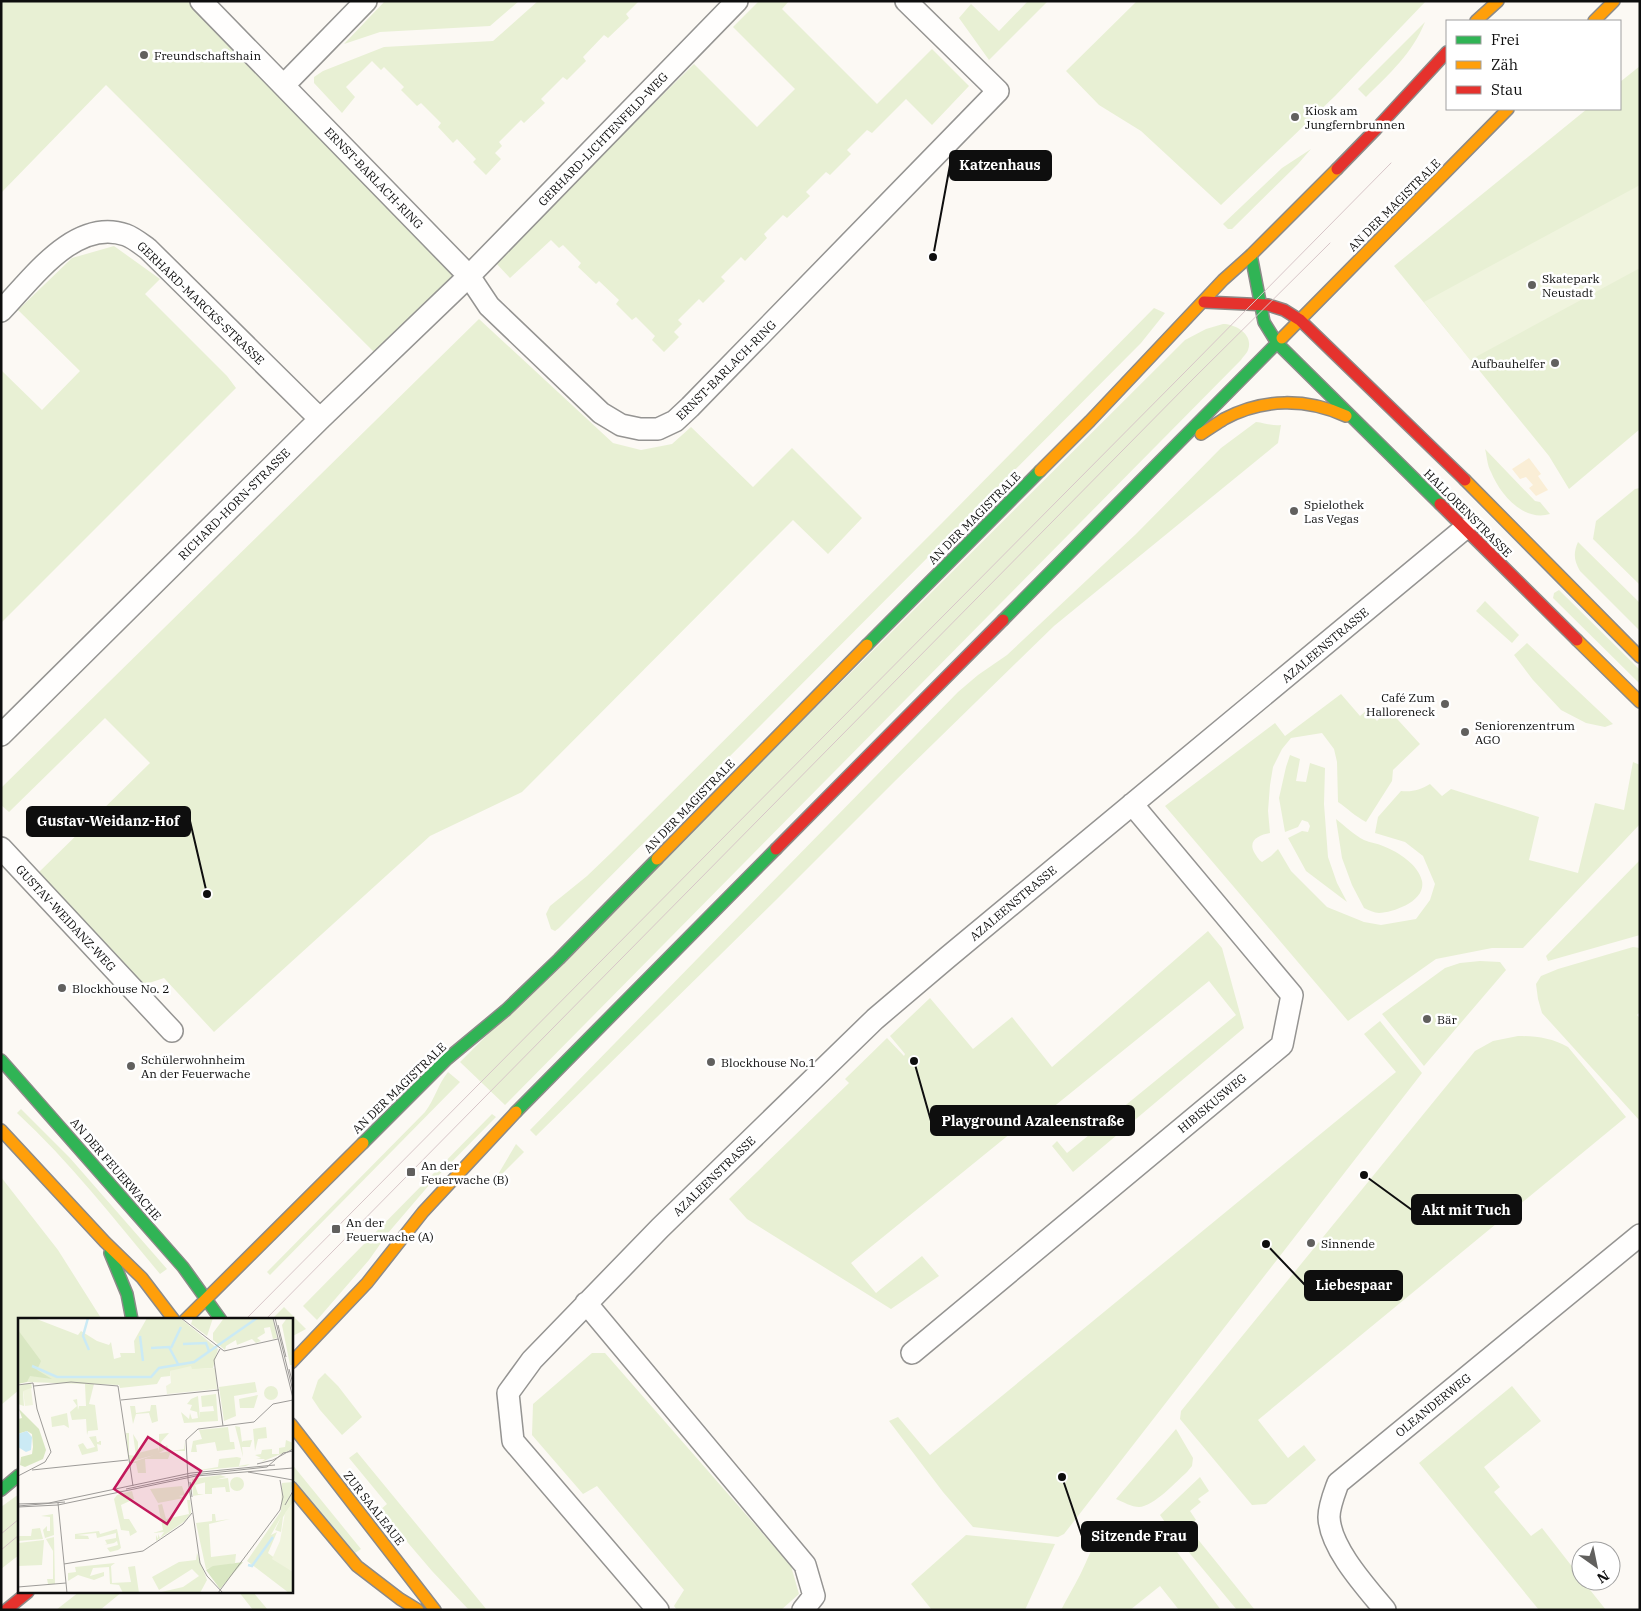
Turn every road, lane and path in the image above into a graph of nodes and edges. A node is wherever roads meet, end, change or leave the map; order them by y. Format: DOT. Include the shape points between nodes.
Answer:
graph roads {
  1 [pos="201,1"];
  2 [pos="366,1"];
  3 [pos="737,1"];
  4 [pos="906,1"];
  5 [pos="1498,1"];
  6 [pos="1614,1"];
  7 [pos="1477,20"];
  8 [pos="1595,20"];
  9 [pos="1446,53"];
  10 [pos="284,85"];
  11 [pos="1507,110"];
  12 [pos="1251,255"];
  13 [pos="469,276"];
  14 [pos="1204,302"];
  15 [pos="1260,304"];
  16 [pos="1,311"];
  17 [pos="1300,320"];
  18 [pos="1277,343"];
  19 [pos="320,419"];
  20 [pos="1358,423"];
  21 [pos="1167,454"];
  22 [pos="1464,529"];
  23 [pos="1640,657"];
  24 [pos="1640,702"];
  25 [pos="1,735"];
  26 [pos="1132,804"];
  27 [pos="1,848"];
  28 [pos="172,1031"];
  29 [pos="1,1060"];
  30 [pos="1,1130"];
  31 [pos="1640,1235"];
  32 [pos="105,1242"];
  33 [pos="206,1298"];
  34 [pos="586,1304"];
  35 [pos="132,1318"];
  36 [pos="172,1318"];
  37 [pos="187,1318"];
  38 [pos="220,1318"];
  39 [pos="912,1354"];
  40 [pos="292,1361"];
  41 [pos="292,1425"];
  42 [pos="18,1477"];
  43 [pos="292,1488"];
  44 [pos="1,1490"];
  45 [pos="26,1594"];
  46 [pos="6,1610"];
  47 [pos="418,1610"];
  48 [pos="435,1610"];
  49 [pos="658,1610"];
  50 [pos="803,1610"];
  51 [pos="1385,1610"];
  1 -- 10 [label="street, ERNST-BARLACH-RING"];
  2 -- 10 [label="street"];
  3 -- 13 [label="street, GERHARD-LICHTENFELD-WEG"];
  4 -- 13 [label="street, ERNST-BARLACH-RING" via="998,91 675,421 658,429 640,429 621,425 601,413 489,306"];
  5 -- 7 [label="main road"];
  6 -- 8 [label="main road"];
  9 -- 12 [label="main road, AN DER MAGISTRALE"];
  10 -- 13 [label="street, ERNST-BARLACH-RING"];
  11 -- 17 [label="main road, AN DER MAGISTRALE"];
  12 -- 14 [label="main road, AN DER MAGISTRALE"];
  12 -- 15 [label="main road"];
  13 -- 19 [label="street, RICHARD-HORN-STRASSE"];
  14 -- 15 [label="main road"];
  14 -- 33 [label="main road, AN DER MAGISTRALE" via="559,959 506,1010 447,1059"];
  15 -- 17 [label="main road" via="1284,310"];
  15 -- 18 [label="main road" via="1264,322"];
  16 -- 19 [label="street, GERHARD-MARCKS-STRASSE" via="49,261 76,240 100,232 127,235 148,249"];
  17 -- 18 [label="main road, AN DER MAGISTRALE"];
  17 -- 23 [label="main road, HALLORENSTRASSE" via="1486,500"];
  18 -- 20 [label="main road, HALLORENSTRASSE"];
  18 -- 21 [label="main road, AN DER MAGISTRALE"];
  19 -- 25 [label="street, RICHARD-HORN-STRASSE"];
  20 -- 21 [label="main road" via="1312,403 1280,402 1229,416"];
  20 -- 22 [label="main road, HALLORENSTRASSE"];
  21 -- 40 [label="main road, AN DER MAGISTRALE" via="509,1119 423,1212 367,1283"];
  22 -- 24 [label="main road, HALLORENSTRASSE"];
  22 -- 26 [label="street, AZALEENSTRASSE"];
  26 -- 34 [label="street, AZALEENSTRASSE" via="875,1020"];
  26 -- 39 [label="street, HIBISKUSWEG" via="1292,995 1282,1045"];
  27 -- 28 [label="street, GUSTAV-WEIDANZ-WEG"];
  29 -- 33 [label="main road, AN DER FEUERWACHE" via="183,1267"];
  30 -- 32 [label="main road"];
  31 -- 51 [label="street, OLEANDERWEG" via="1338,1483 1329,1518 1336,1544"];
  32 -- 35 [label="main road" via="126,1291"];
  32 -- 36 [label="main road" via="142,1278"];
  33 -- 37 [label="main road, AN DER MAGISTRALE"];
  33 -- 38 [label="main road"];
  34 -- 49 [label="street, AZALEENSTRASSE" via="532,1360 508,1393 513,1441"];
  34 -- 50 [label="street" via="805,1565 814,1596"];
  41 -- 48 [label="main road, ZUR SAALEAUE"];
  42 -- 44 [label="main road"];
  43 -- 47 [label="main road" via="357,1566"];
  45 -- 46 [label="main road"];
}
